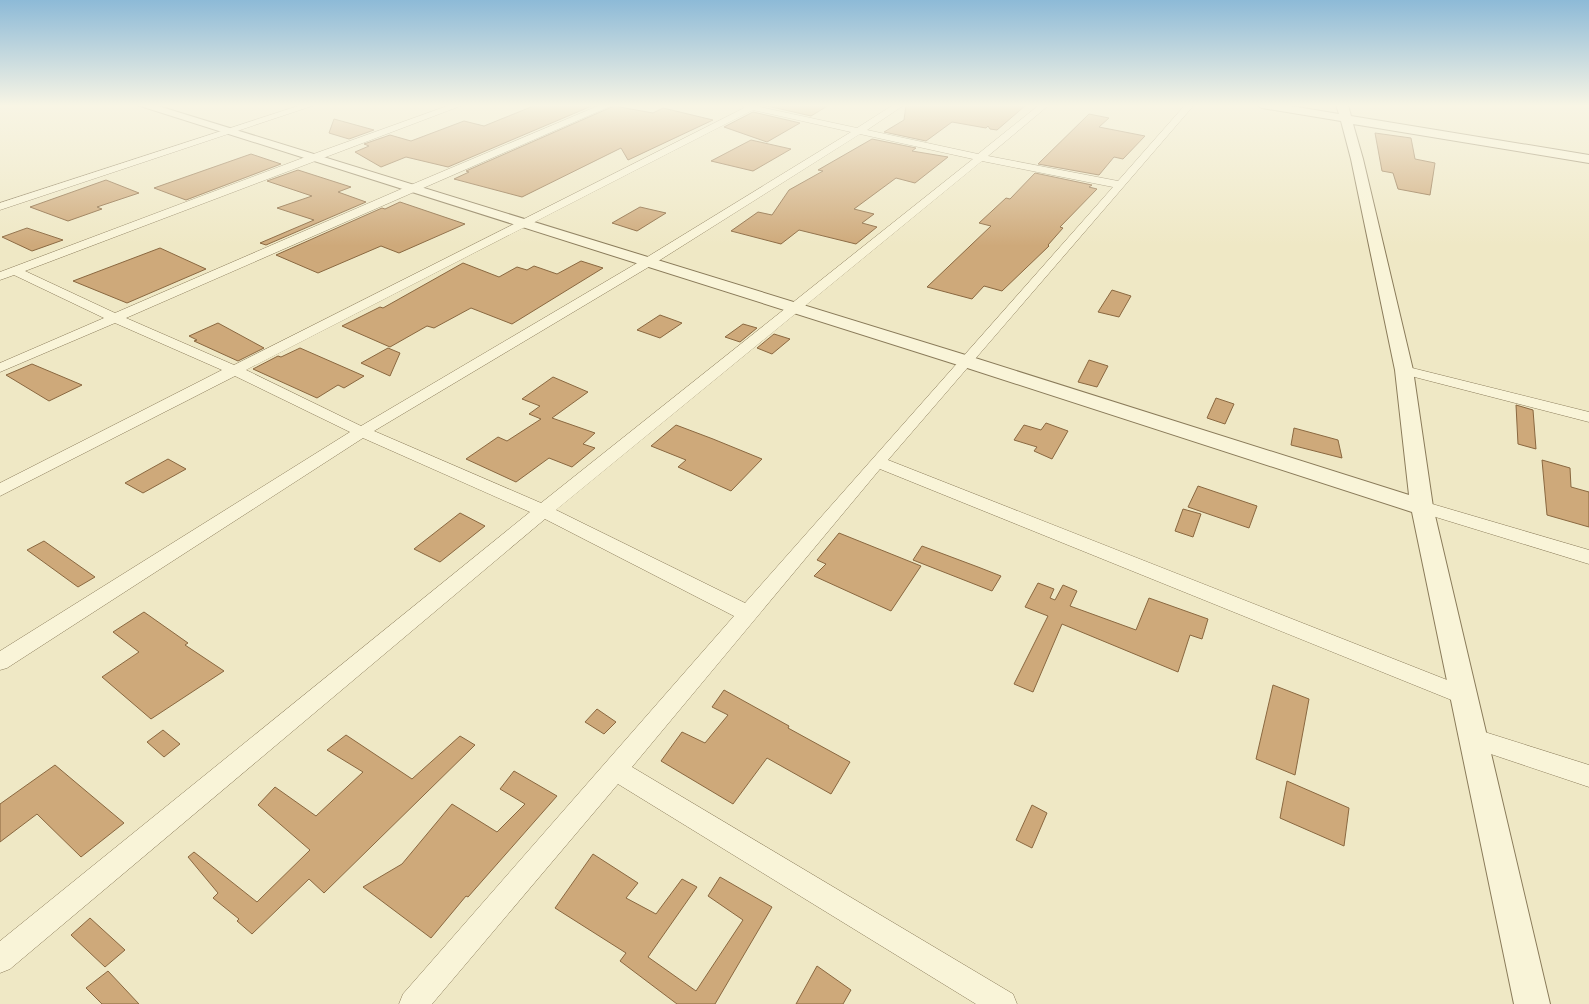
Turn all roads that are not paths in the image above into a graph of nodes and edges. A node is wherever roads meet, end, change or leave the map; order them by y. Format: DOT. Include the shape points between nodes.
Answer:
graph roads {
  1 [pos="171,152"];
  2 [pos="292,152"];
  3 [pos="329,152"];
  4 [pos="498,152"];
  5 [pos="664,152"];
  6 [pos="825,152"];
  7 [pos="956,152"];
  8 [pos="986,152"];
  9 [pos="1150,152"];
  10 [pos="1355,152"];
  11 [pos="1552,152"];
  12 [pos="979,157"];
  13 [pos="312,158"];
  14 [pos="1589,159"];
  15 [pos="1121,185"];
  16 [pos="410,189"];
  17 [pos="0,207"];
  18 [pos="522,223"];
  19 [pos="648,262"];
  20 [pos="16,270"];
  21 [pos="0,276"];
  22 [pos="796,308"];
  23 [pos="115,318"];
  24 [pos="965,361"];
  25 [pos="0,368"];
  26 [pos="234,370"];
  27 [pos="1404,370"];
  28 [pos="1589,417"];
  29 [pos="362,432"];
  30 [pos="877,462"];
  31 [pos="0,490"];
  32 [pos="1422,507"];
  33 [pos="543,511"];
  34 [pos="1589,557"];
  35 [pos="747,613"];
  36 [pos="0,662"];
  37 [pos="1462,695"];
  38 [pos="1472,738"];
  39 [pos="615,770"];
  40 [pos="1589,776"];
  41 [pos="0,959"];
  42 [pos="413,1004"];
  43 [pos="1004,1004"];
  44 [pos="1532,1004"];
  1 -- 17 [label="street"];
  2 -- 13 [label="street"];
  3 -- 13 [label="street"];
  4 -- 16 [label="street"];
  5 -- 18 [label="street"];
  6 -- 19 [label="street"];
  7 -- 12 [label="street"];
  8 -- 12 [label="street"];
  9 -- 15 [label="street"];
  10 -- 27 [label="street"];
  11 -- 14 [label="street"];
  12 -- 15 [label="street"];
  12 -- 22 [label="street"];
  13 -- 16 [label="street"];
  13 -- 20 [label="street"];
  15 -- 24 [label="street"];
  16 -- 18 [label="street"];
  16 -- 23 [label="street"];
  18 -- 19 [label="street"];
  18 -- 26 [label="street"];
  19 -- 22 [label="street"];
  19 -- 29 [label="street"];
  20 -- 21 [label="street"];
  20 -- 23 [label="street"];
  22 -- 24 [label="street"];
  22 -- 33 [label="street"];
  23 -- 25 [label="street"];
  23 -- 26 [label="street"];
  24 -- 30 [label="street"];
  24 -- 32 [label="street"];
  26 -- 29 [label="street"];
  26 -- 31 [label="street"];
  27 -- 28 [label="street"];
  27 -- 32 [label="street"];
  29 -- 33 [label="street"];
  29 -- 36 [label="street"];
  30 -- 35 [label="street"];
  30 -- 37 [label="street"];
  32 -- 34 [label="street"];
  32 -- 37 [label="street"];
  33 -- 35 [label="street"];
  33 -- 41 [label="street"];
  35 -- 39 [label="street"];
  37 -- 38 [label="street"];
  38 -- 40 [label="street"];
  38 -- 44 [label="street"];
  39 -- 42 [label="street"];
  39 -- 43 [label="street"];
}
